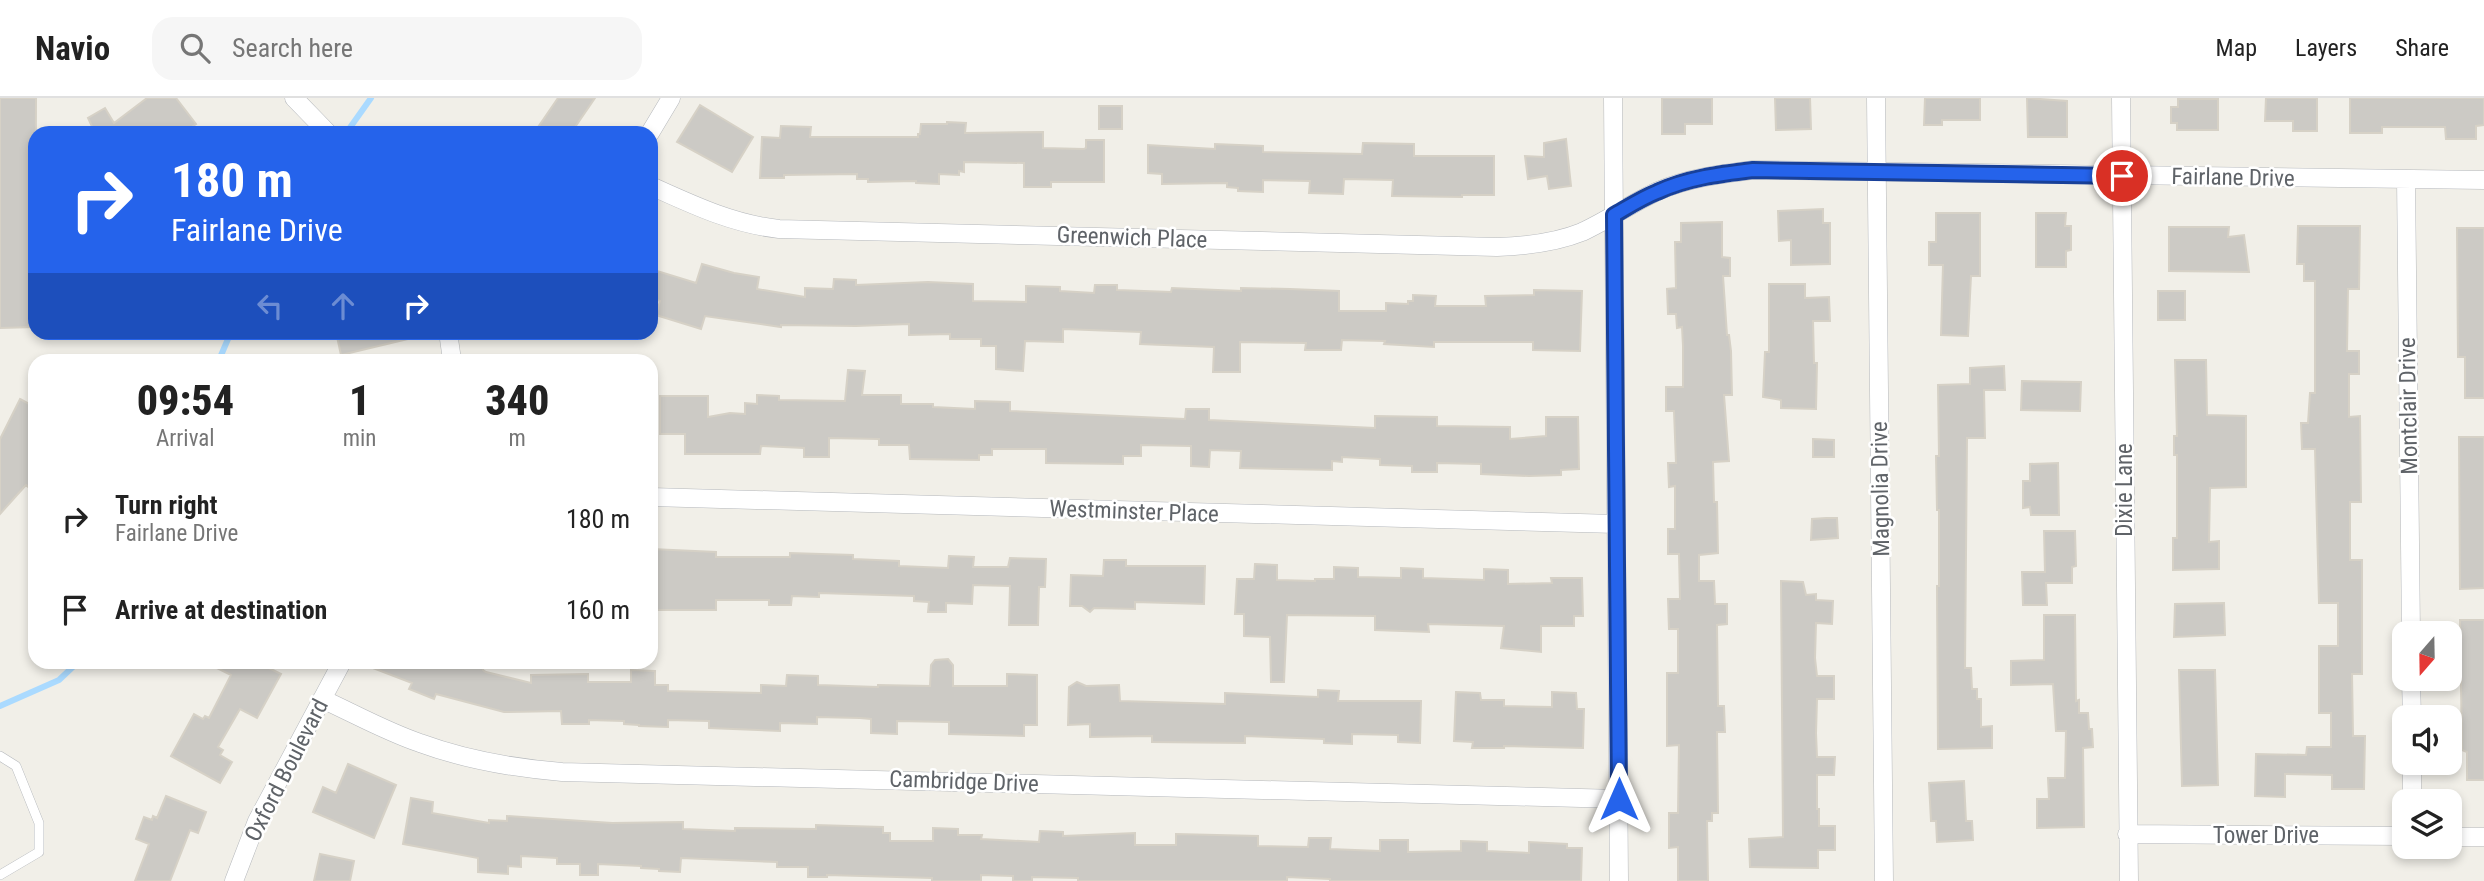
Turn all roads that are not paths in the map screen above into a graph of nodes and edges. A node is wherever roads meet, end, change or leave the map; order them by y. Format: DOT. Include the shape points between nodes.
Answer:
graph roads {
  1 [pos="294,98"];
  2 [pos="671,98"];
  3 [pos="1613,98"];
  4 [pos="1877,98"];
  5 [pos="2121,98"];
  6 [pos="321,126"];
  7 [pos="654,126"];
  8 [pos="1877,171"];
  9 [pos="2122,176"];
  10 [pos="2406,179"];
  11 [pos="2484,180"];
  12 [pos="658,189"];
  13 [pos="1614,215"];
  14 [pos="658,497"];
  15 [pos="1616,524"];
  16 [pos="2411,621"];
  17 [pos="338,669"];
  18 [pos="322,699"];
  19 [pos="0,756"];
  20 [pos="1619,799"];
  21 [pos="2127,834"];
  22 [pos="2392,836"];
  23 [pos="2462,837"];
  24 [pos="2484,837"];
  25 [pos="0,875"];
  26 [pos="234,881"];
  27 [pos="1619,881"];
  28 [pos="1884,881"];
  29 [pos="2129,881"];
  1 -- 6 [label="street"];
  2 -- 7 [label="street"];
  3 -- 13 [label="street"];
  4 -- 8 [label="street, Magnolia Drive"];
  5 -- 9 [label="street, Dixie Lane"];
  8 -- 9 [label="street, Fairlane Drive"];
  8 -- 13 [label="street, Fairlane Drive" via="1716,174 1657,192"];
  8 -- 28 [label="street, Magnolia Drive"];
  9 -- 10 [label="street, Fairlane Drive"];
  9 -- 21 [label="street, Dixie Lane"];
  10 -- 11 [label="street, Fairlane Drive"];
  10 -- 16 [label="street, Montclair Drive"];
  12 -- 13 [label="street, Greenwich Place" via="725,218 779,229 1497,247 1550,242"];
  13 -- 15 [label="street"];
  14 -- 15 [label="street, Westminster Place"];
  15 -- 20 [label="street"];
  17 -- 18 [label="street, Oxford Boulevard"];
  18 -- 20 [label="street, Cambridge Drive" via="452,754 550,771"];
  18 -- 26 [label="street, Oxford Boulevard" via="257,821"];
  19 -- 25 [label="lane" via="16,766 39,822 39,852"];
  20 -- 27 [label="street"];
  21 -- 22 [label="street, Tower Drive"];
  21 -- 29 [label="street, Dixie Lane"];
  23 -- 24 [label="street"];
}
